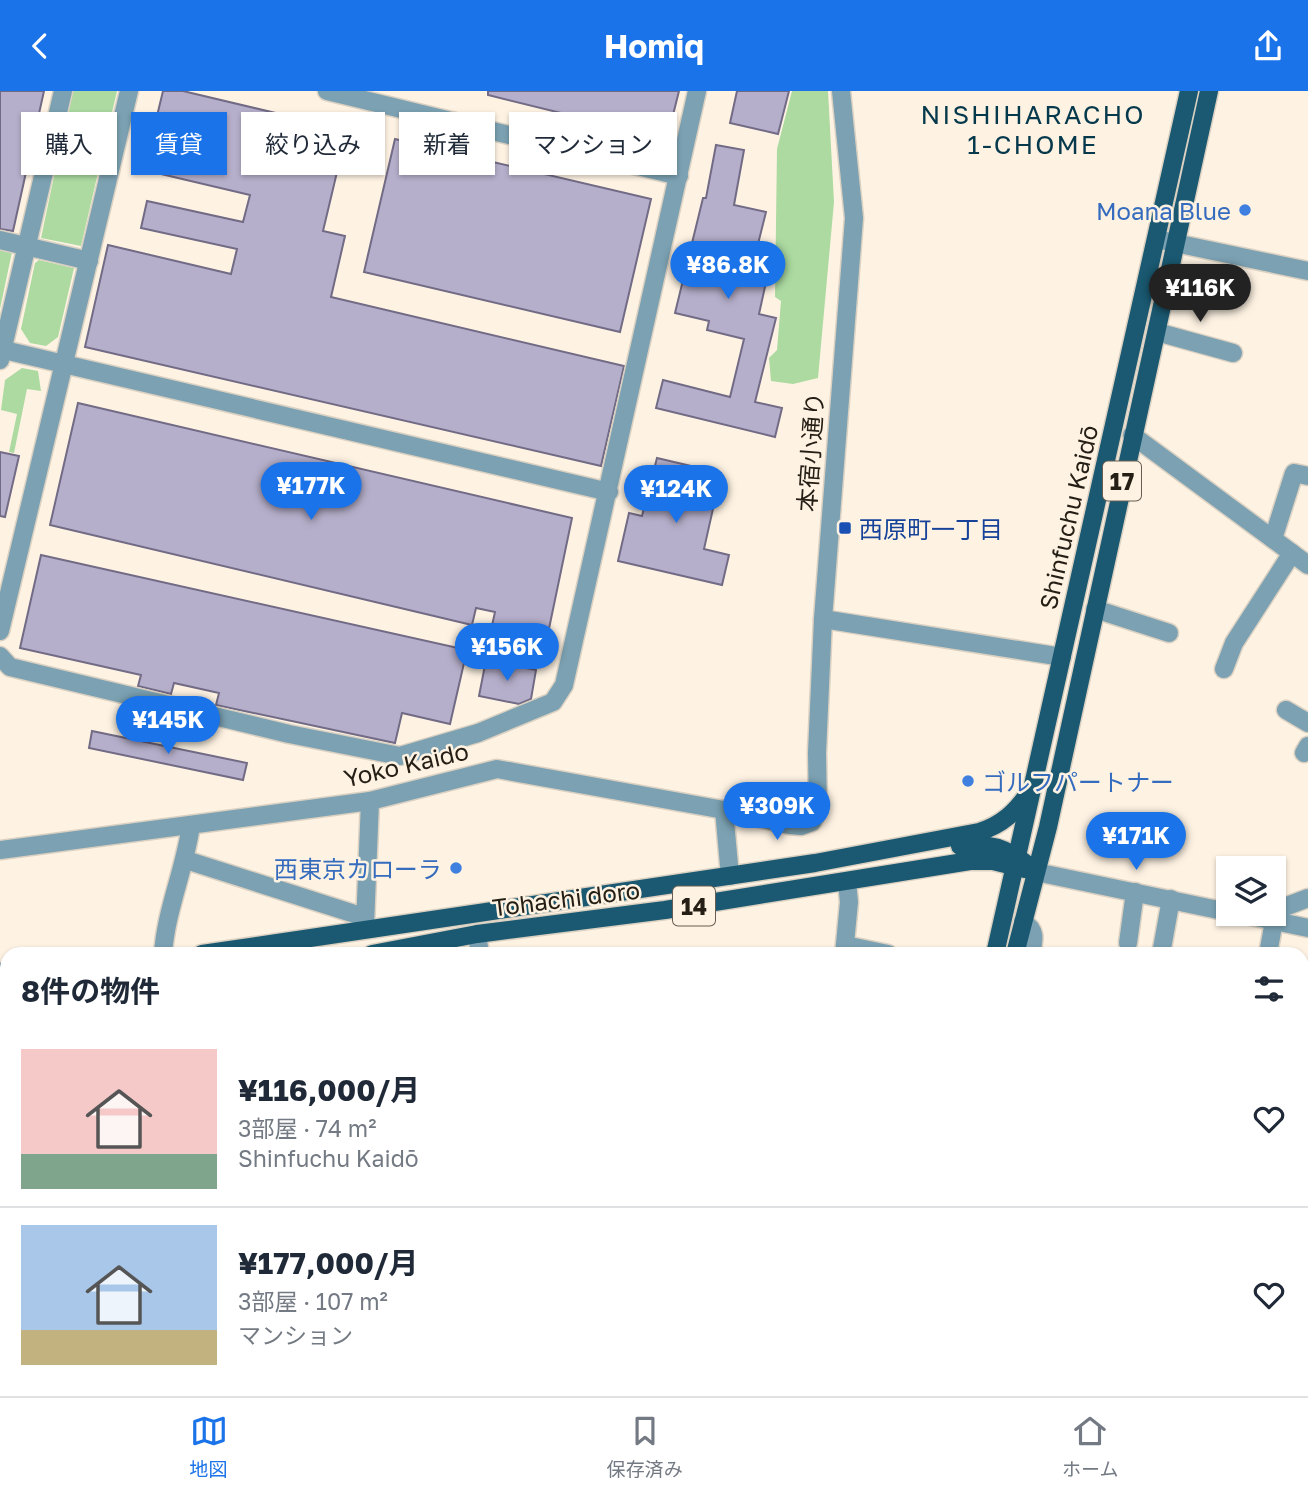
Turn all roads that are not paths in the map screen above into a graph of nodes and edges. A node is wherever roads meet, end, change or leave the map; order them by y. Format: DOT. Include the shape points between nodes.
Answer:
graph roads {
  1 [pos="64,91"];
  2 [pos="129,91"];
  3 [pos="327,91"];
  4 [pos="697,91"];
  5 [pos="841,91"];
  6 [pos="1189,91"];
  7 [pos="1209,91"];
  8 [pos="1170,167"];
  9 [pos="679,176"];
  10 [pos="1154,238"];
  11 [pos="0,240"];
  12 [pos="1178,243"];
  13 [pos="27,246"];
  14 [pos="89,261"];
  15 [pos="1308,271"];
  16 [pos="1164,302"];
  17 [pos="1157,332"];
  18 [pos="1,353"];
  19 [pos="1233,353"];
  20 [pos="64,364"];
  21 [pos="1125,374"];
  22 [pos="1132,435"];
  23 [pos="1308,476"];
  24 [pos="609,492"];
  25 [pos="1273,539"];
  26 [pos="1292,553"];
  27 [pos="1308,565"];
  28 [pos="1096,609"];
  29 [pos="822,619"];
  30 [pos="0,631"];
  31 [pos="1170,633"];
  32 [pos="0,656"];
  33 [pos="1062,657"];
  34 [pos="1224,669"];
  35 [pos="1286,710"];
  36 [pos="1308,723"];
  37 [pos="1033,786"];
  38 [pos="370,801"];
  39 [pos="724,810"];
  40 [pos="817,816"];
  41 [pos="191,825"];
  42 [pos="0,850"];
  43 [pos="186,860"];
  44 [pos="1016,861"];
  45 [pos="815,863"];
  46 [pos="1036,872"];
  47 [pos="730,876"];
  48 [pos="847,882"];
  49 [pos="1135,892"];
  50 [pos="1308,898"];
  51 [pos="1171,899"];
  52 [pos="1286,908"];
  53 [pos="1216,909"];
  54 [pos="1286,921"];
  55 [pos="1023,922"];
  56 [pos="365,924"];
  57 [pos="1268,926"];
  58 [pos="1308,928"];
  59 [pos="477,934"];
  60 [pos="1128,943"];
  61 [pos="163,947"];
  62 [pos="240,947"];
  63 [pos="437,947"];
  64 [pos="479,947"];
  65 [pos="845,947"];
  66 [pos="997,947"];
  67 [pos="1017,947"];
  68 [pos="1032,947"];
  69 [pos="1162,947"];
  70 [pos="1268,947"];
  1 -- 13 [label="street"];
  2 -- 14 [label="street"];
  3 -- 9 [label="street"];
  4 -- 9 [label="street"];
  5 -- 29 [label="street, 本宿小通り" via="854,218"];
  6 -- 8 [label="main road, Shinfuchu Kaidō / 17"];
  7 -- 8 [label="main road" via="1176,187 1170,184"];
  7 -- 12 [label="main road, Shinfuchu Kaidō / 17"];
  8 -- 10 [label="main road, Shinfuchu Kaidō / 17"];
  9 -- 24 [label="street"];
  10 -- 12 [label="street"];
  10 -- 21 [label="main road, Shinfuchu Kaidō / 17"];
  11 -- 13 [label="street"];
  12 -- 15 [label="street"];
  12 -- 16 [label="main road, Shinfuchu Kaidō / 17"];
  13 -- 14 [label="street"];
  13 -- 18 [label="street"];
  14 -- 20 [label="street"];
  16 -- 17 [label="main road, Shinfuchu Kaidō / 17"];
  16 -- 21 [label="main road" via="1163,287 1156,284"];
  17 -- 19 [label="street"];
  17 -- 22 [label="main road, Shinfuchu Kaidō / 17"];
  18 -- 20 [label="street"];
  20 -- 24 [label="street"];
  20 -- 30 [label="street"];
  21 -- 33 [label="main road, Shinfuchu Kaidō / 17"];
  22 -- 25 [label="street"];
  22 -- 28 [label="main road, Shinfuchu Kaidō / 17"];
  23 -- 25 [label="street" via="1294,473"];
  24 -- 32 [label="street" via="564,685 553,702 478,733 400,756 10,667"];
  25 -- 26 [label="street"];
  26 -- 27 [label="street"];
  26 -- 34 [label="street" via="1234,643"];
  28 -- 31 [label="street"];
  28 -- 46 [label="main road, Shinfuchu Kaidō / 17"];
  29 -- 33 [label="street"];
  29 -- 40 [label="street, 本宿小通り"];
  33 -- 37 [label="main road, Shinfuchu Kaidō / 17"];
  35 -- 36 [label="street"];
  37 -- 44 [label="main road, Shinfuchu Kaidō / 17"];
  37 -- 45 [label="main road, Tohachi doro / 14" via="1016,810 987,829"];
  38 -- 39 [label="street, Yoko Kaido" via="497,769"];
  38 -- 41 [label="street, Yoko Kaido"];
  38 -- 56 [label="street"];
  39 -- 40 [label="street, Yoko Kaido" via="801,826"];
  39 -- 47 [label="street"];
  41 -- 42 [label="street, Yoko Kaido"];
  41 -- 43 [label="street"];
  43 -- 56 [label="street"];
  43 -- 61 [label="street"];
  44 -- 45 [label="main road, Tohachi doro / 14" via="990,845 968,845 846,865"];
  44 -- 46 [label="main road, Tohachi doro / 14"];
  44 -- 48 [label="main road, Tohachi doro / 14" via="970,861"];
  44 -- 66 [label="main road, Shinfuchu Kaidō / 17"];
  45 -- 47 [label="main road, Tohachi doro / 14"];
  46 -- 49 [label="street"];
  46 -- 55 [label="main road, Shinfuchu Kaidō / 17"];
  47 -- 56 [label="main road, Tohachi doro / 14"];
  48 -- 59 [label="main road, Tohachi doro / 14"];
  48 -- 65 [label="street"];
  49 -- 51 [label="street"];
  49 -- 60 [label="street"];
  50 -- 52 [label="street"];
  51 -- 53 [label="street"];
  51 -- 69 [label="street"];
  54 -- 58 [label="street"];
  55 -- 67 [label="main road, Shinfuchu Kaidō / 17"];
  55 -- 68 [label="street" via="1035,935"];
  56 -- 62 [label="main road, Tohachi doro / 14"];
  57 -- 70 [label="street"];
  59 -- 63 [label="main road, Tohachi doro / 14"];
  59 -- 64 [label="street"];
}
